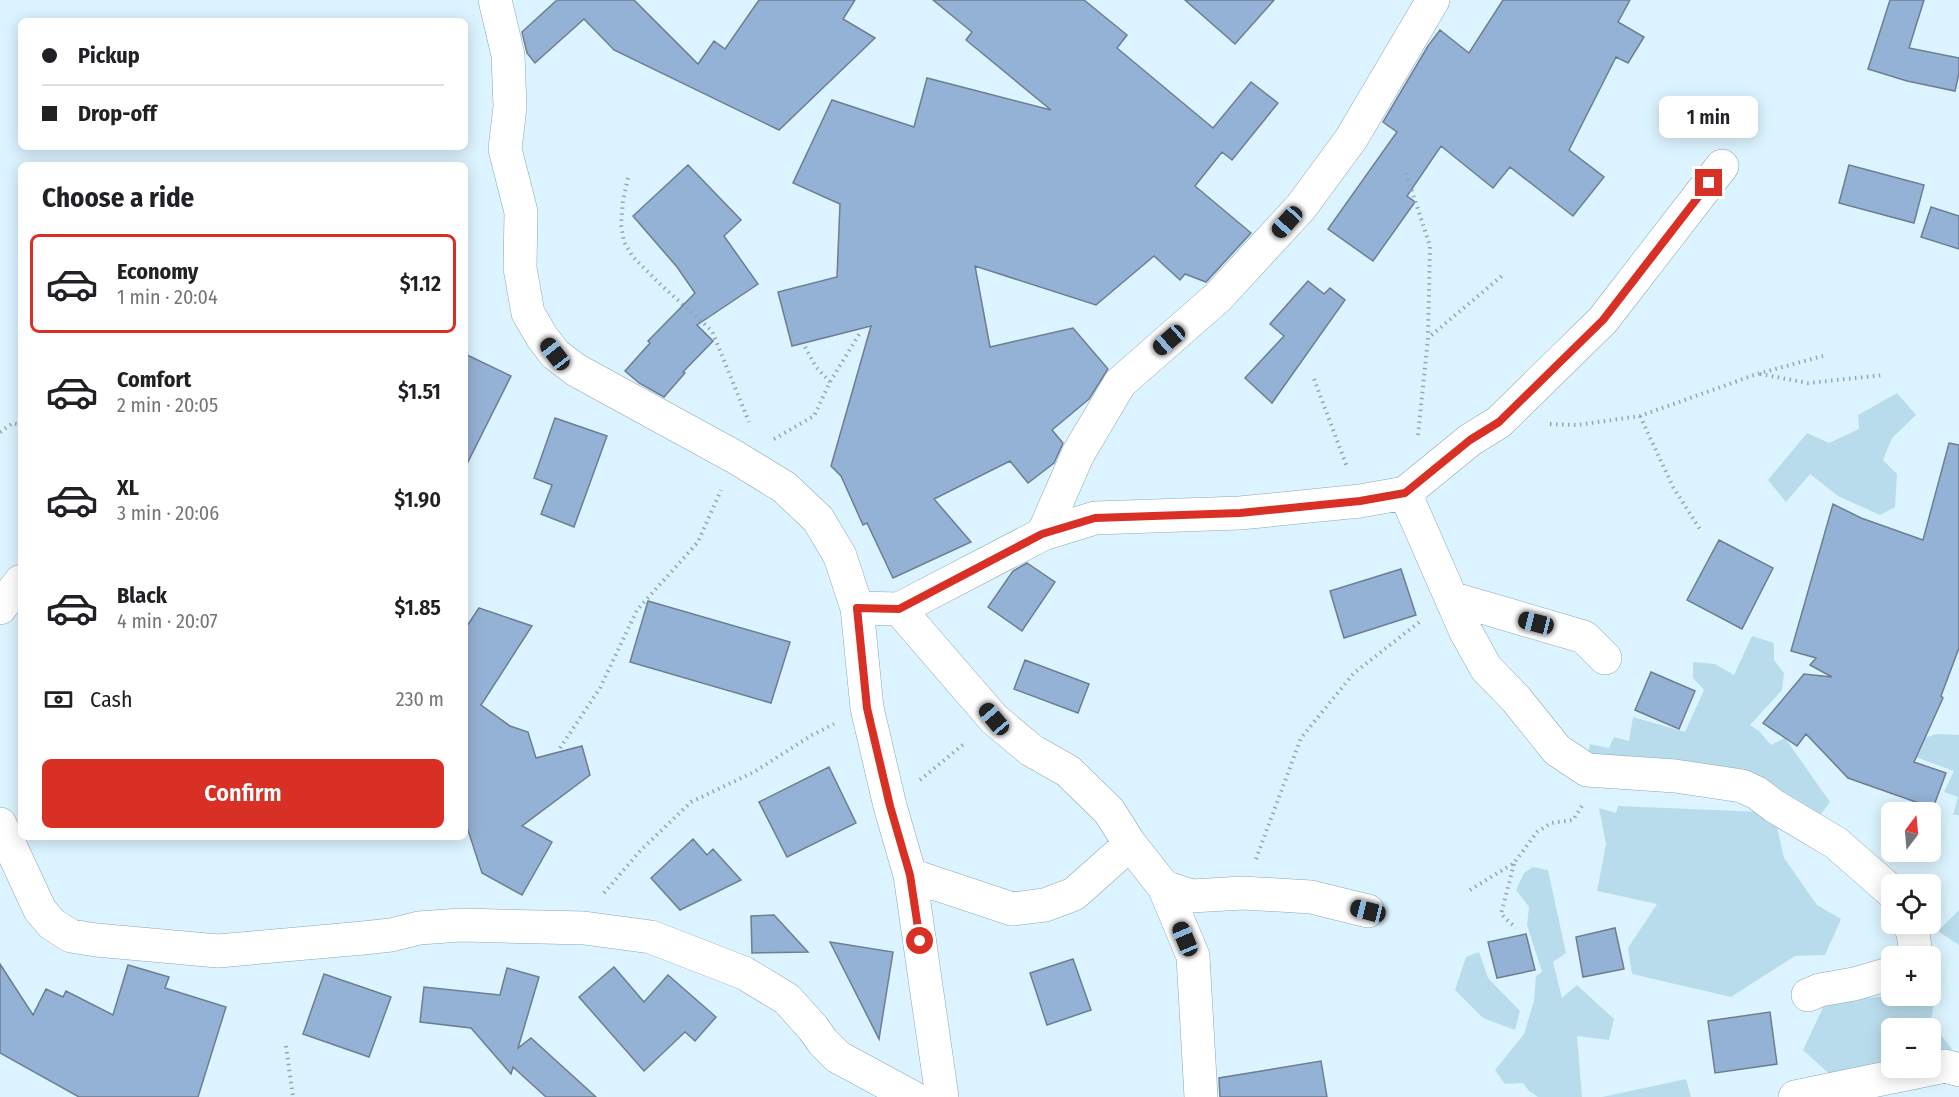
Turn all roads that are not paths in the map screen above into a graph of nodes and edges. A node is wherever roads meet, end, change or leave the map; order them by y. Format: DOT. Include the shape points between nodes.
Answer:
graph roads {
  1 [pos="495,0"];
  2 [pos="1433,0"];
  3 [pos="1722,166"];
  4 [pos="1414,487"];
  5 [pos="1042,534"];
  6 [pos="18,585"];
  7 [pos="1451,598"];
  8 [pos="0,608"];
  9 [pos="857,608"];
  10 [pos="899,609"];
  11 [pos="1605,658"];
  12 [pos="0,825"];
  13 [pos="1130,844"];
  14 [pos="910,875"];
  15 [pos="1881,882"];
  16 [pos="1164,887"];
  17 [pos="1368,911"];
  18 [pos="1881,976"];
  19 [pos="1808,995"];
  20 [pos="1959,1070"];
  21 [pos="912,1097"];
  22 [pos="942,1097"];
  23 [pos="1201,1097"];
  24 [pos="1795,1097"];
  1 -- 9 [label="street" via="508,55 510,107 506,149 521,212 520,268 528,313 542,337 555,354 576,370 748,452 818,519 840,556"];
  2 -- 5 [label="street" via="1351,139 1301,207 1218,297 1120,383 1078,454"];
  3 -- 4 [label="street" via="1603,320 1499,422 1470,440"];
  4 -- 5 [label="street" via="1360,501 1240,513 1095,518"];
  4 -- 7 [label="street"];
  5 -- 10 [label="street"];
  6 -- 8 [label="street"];
  7 -- 11 [label="street" via="1584,637"];
  7 -- 15 [label="street" via="1486,668 1557,750 1587,770 1675,776 1742,786 1836,843"];
  9 -- 10 [label="street"];
  9 -- 14 [label="street" via="867,708"];
  10 -- 13 [label="street" via="994,719 1031,750 1068,771 1109,811"];
  12 -- 21 [label="street" via="40,910 52,924 71,936 219,951 461,925 584,928 651,938 744,973 787,999 838,1057"];
  13 -- 14 [label="street" via="1074,894 1045,905 1012,909"];
  13 -- 16 [label="street"];
  14 -- 22 [label="street"];
  16 -- 17 [label="street" via="1191,896 1243,893 1311,897"];
  16 -- 23 [label="street" via="1193,956"];
  18 -- 19 [label="street"];
  20 -- 24 [label="street" via="1945,1066"];
}
